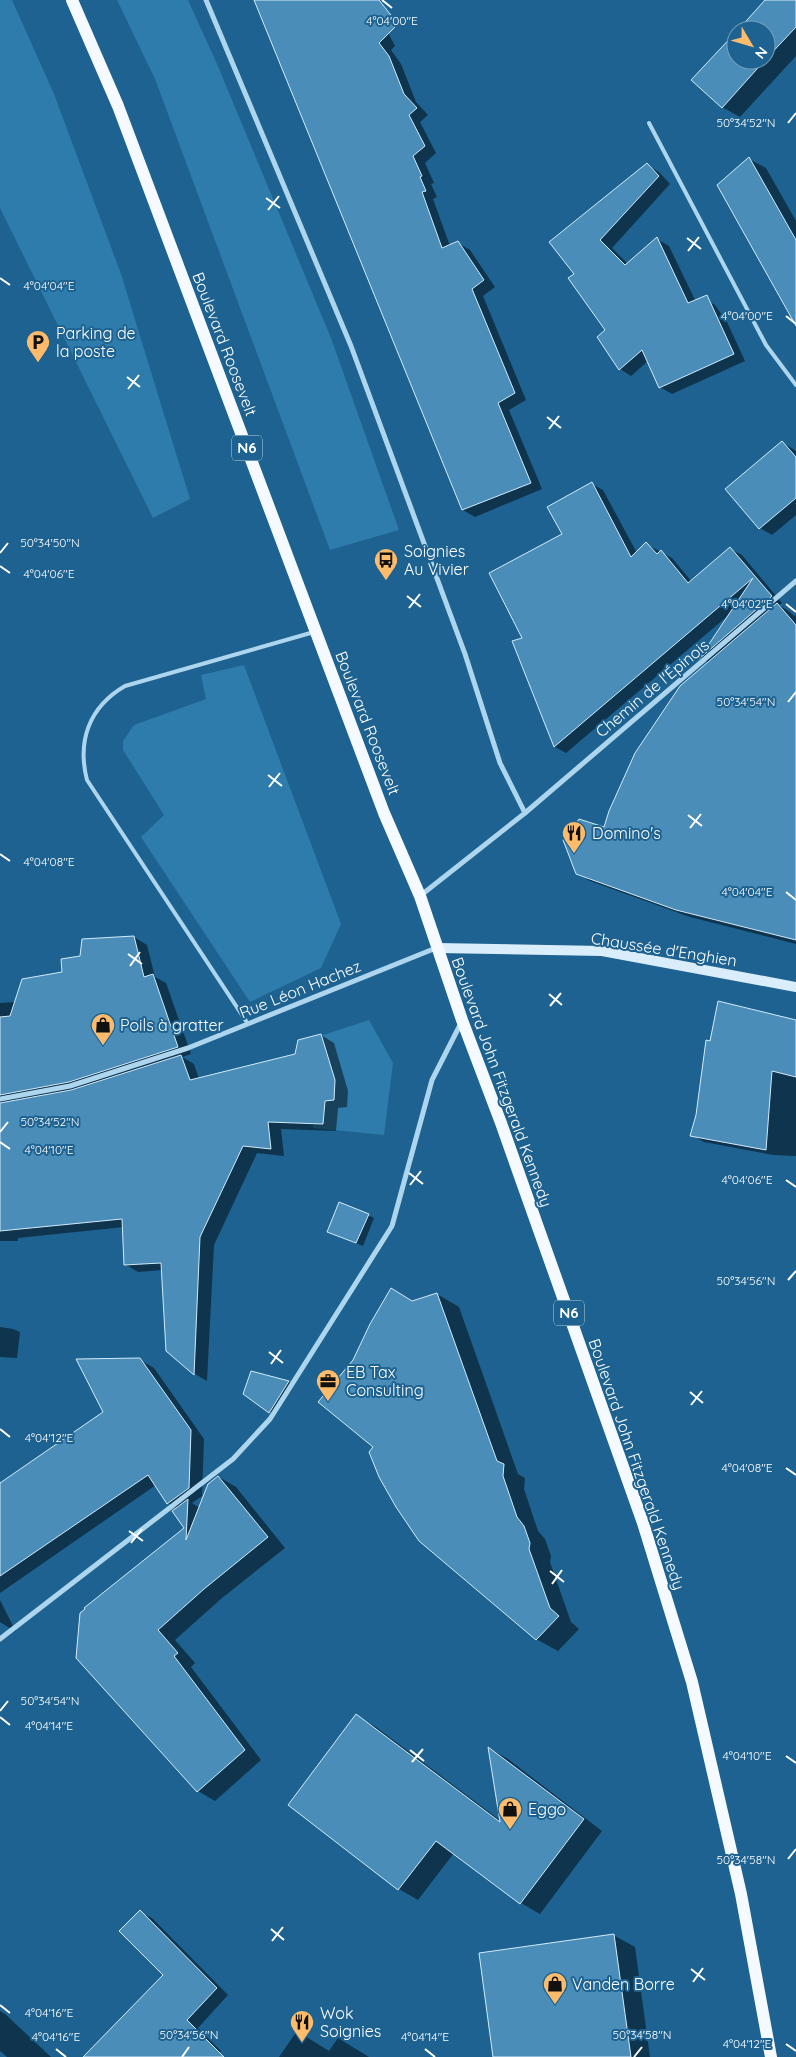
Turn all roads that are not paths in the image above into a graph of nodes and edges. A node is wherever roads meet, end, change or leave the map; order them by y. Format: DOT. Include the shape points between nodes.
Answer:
graph roads {
  1 [pos="72,0"];
  2 [pos="206,0"];
  3 [pos="649,123"];
  4 [pos="796,385"];
  5 [pos="796,582"];
  6 [pos="316,631"];
  7 [pos="525,813"];
  8 [pos="420,896"];
  9 [pos="436,948"];
  10 [pos="796,987"];
  11 [pos="462,1020"];
  12 [pos="248,1024"];
  13 [pos="0,1099"];
  14 [pos="1,1635"];
  15 [pos="771,2057"];
  1 -- 6 [label="main road, Boulevard Roosevelt / N6" via="118,106"];
  2 -- 7 [label="street" via="351,346 465,654 500,763"];
  3 -- 4 [label="lane" via="766,345"];
  5 -- 7 [label="street, Chemin de l'Épinois"];
  6 -- 8 [label="main road, Boulevard Roosevelt / N6" via="384,813"];
  6 -- 12 [label="lane" via="125,686 100,707 88,725 84,740 83,764 87,780"];
  7 -- 8 [label="street, Chemin de l'Épinois"];
  8 -- 9 [label="main road, Boulevard John Fitzgerald Kennedy / N6"];
  9 -- 10 [label="main road, Chaussée d'Enghien" via="602,952"];
  9 -- 11 [label="main road, Boulevard John Fitzgerald Kennedy / N6"];
  9 -- 12 [label="street, Rue Léon Hachez"];
  11 -- 14 [label="street" via="432,1080 392,1226 270,1419 233,1459"];
  11 -- 15 [label="main road, Boulevard John Fitzgerald Kennedy / N6" via="640,1513 692,1682 741,1894"];
  12 -- 13 [label="street, Rue Léon Hachez" via="188,1048 70,1086"];
}
